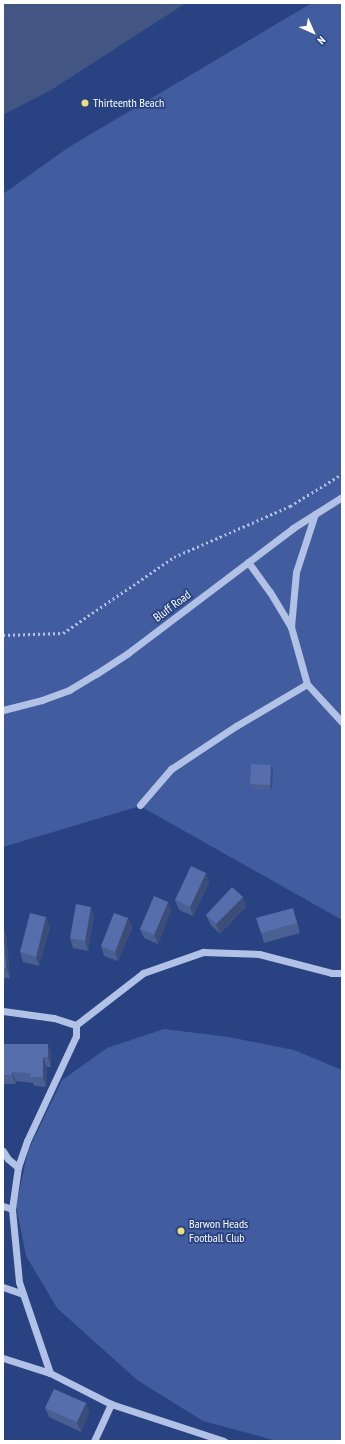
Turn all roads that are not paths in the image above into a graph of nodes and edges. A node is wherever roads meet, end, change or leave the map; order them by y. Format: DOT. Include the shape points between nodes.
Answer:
graph roads {
  1 [pos="342,496"];
  2 [pos="314,514"];
  3 [pos="248,562"];
  4 [pos="291,627"];
  5 [pos="307,684"];
  6 [pos="3,710"];
  7 [pos="342,722"];
  8 [pos="140,806"];
  9 [pos="342,973"];
  10 [pos="3,1011"];
  11 [pos="76,1025"];
  12 [pos="3,1151"];
  13 [pos="18,1167"];
  14 [pos="3,1206"];
  15 [pos="12,1210"];
  16 [pos="3,1286"];
  17 [pos="23,1294"];
  18 [pos="3,1358"];
  19 [pos="50,1373"];
  20 [pos="111,1404"];
  21 [pos="94,1441"];
  22 [pos="224,1441"];
  1 -- 2 [label="street, Bluff Road"];
  2 -- 3 [label="street, Bluff Road"];
  2 -- 4 [label="street" via="296,572"];
  3 -- 4 [label="street"];
  3 -- 6 [label="street, Bluff Road" via="128,653 96,674 42,700"];
  4 -- 5 [label="street"];
  5 -- 7 [label="street"];
  5 -- 8 [label="street" via="236,726 171,769"];
  9 -- 11 [label="street" via="332,973 259,954 203,952 143,974"];
  10 -- 11 [label="street" via="54,1018"];
  11 -- 13 [label="street" via="76,1036 27,1141"];
  12 -- 13 [label="street"];
  13 -- 15 [label="street"];
  14 -- 15 [label="street"];
  15 -- 17 [label="street" via="19,1282"];
  16 -- 17 [label="street"];
  17 -- 19 [label="street"];
  18 -- 19 [label="street"];
  19 -- 20 [label="street"];
  20 -- 21 [label="street"];
  20 -- 22 [label="street"];
}
